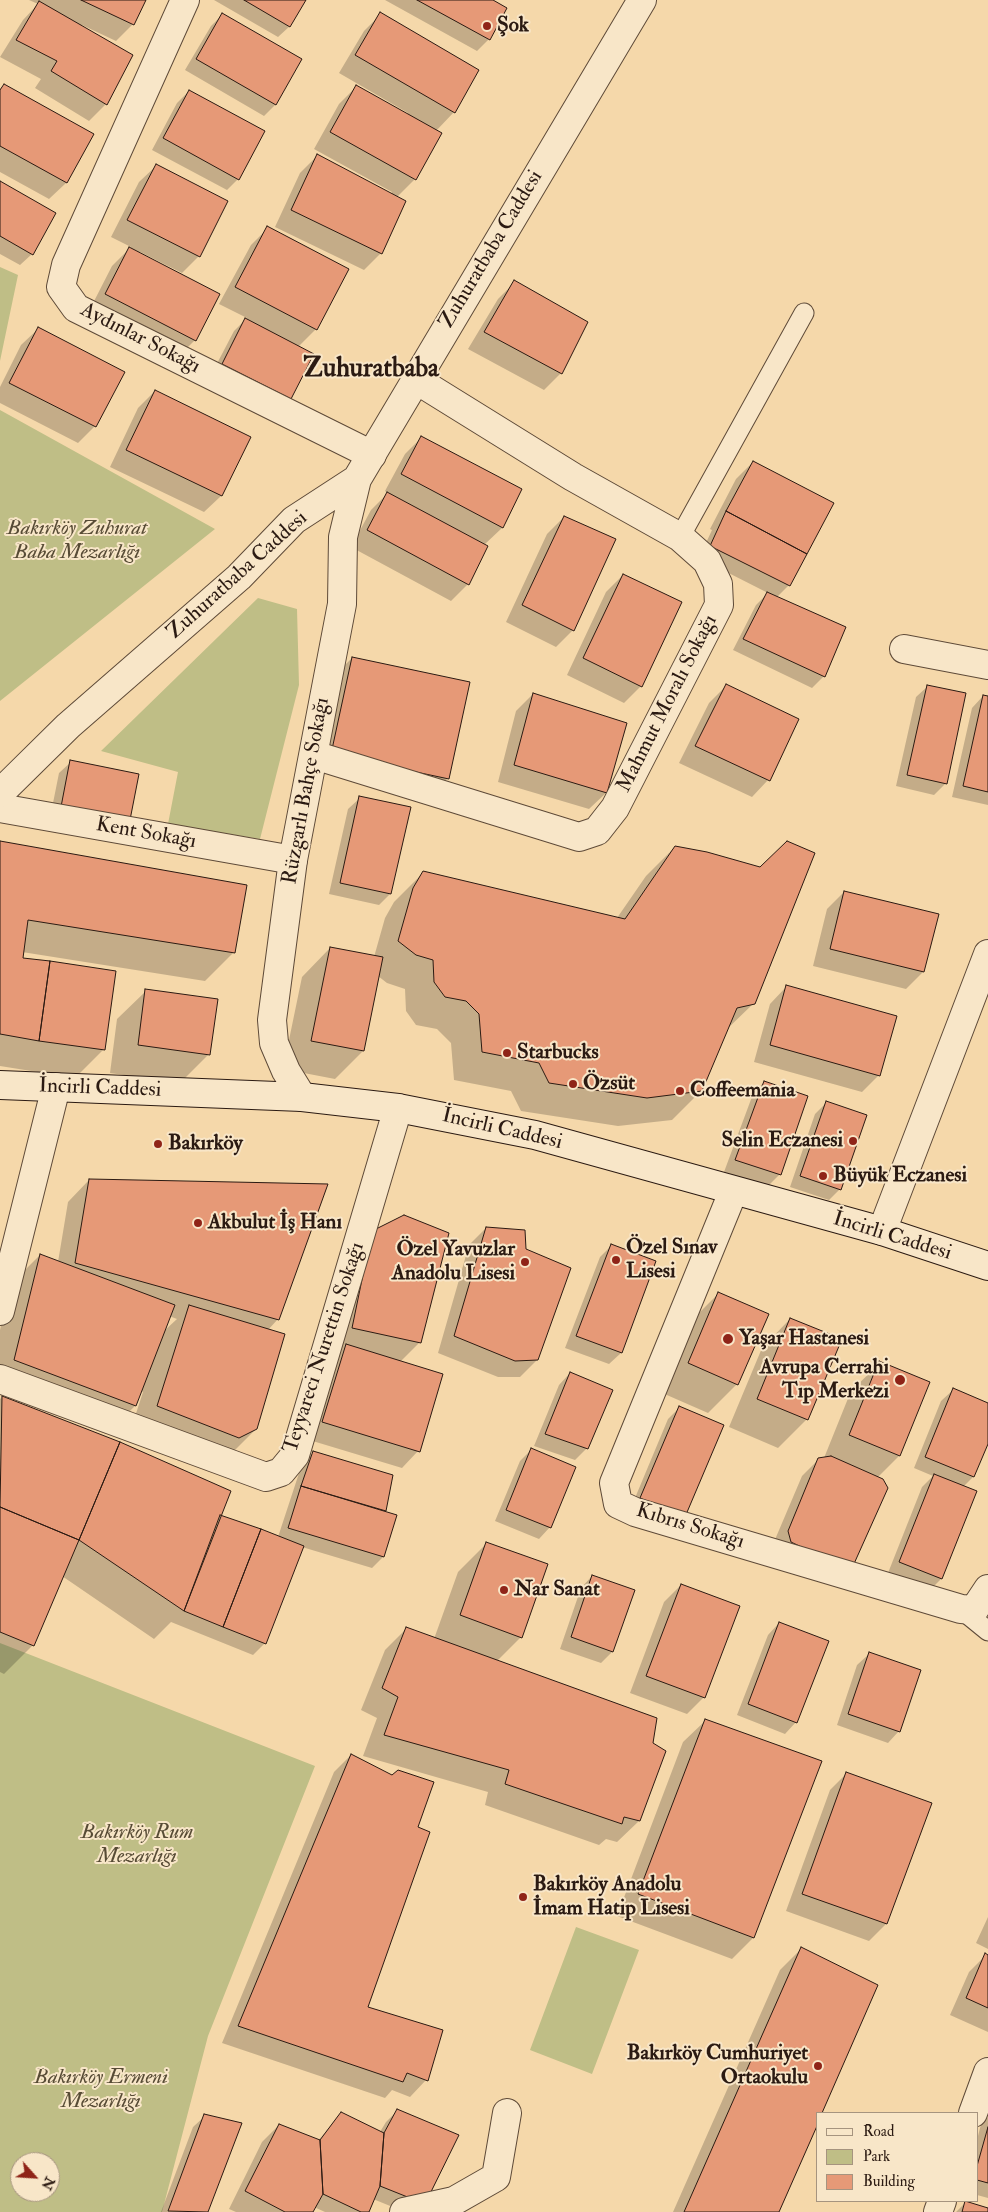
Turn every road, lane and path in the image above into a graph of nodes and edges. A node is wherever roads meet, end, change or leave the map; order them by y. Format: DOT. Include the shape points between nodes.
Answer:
graph roads {
  1 [pos="185,0"];
  2 [pos="642,0"];
  3 [pos="804,312"];
  4 [pos="415,379"];
  5 [pos="372,455"];
  6 [pos="357,480"];
  7 [pos="680,537"];
  8 [pos="904,649"];
  9 [pos="988,665"];
  10 [pos="314,756"];
  11 [pos="0,793"];
  12 [pos="0,808"];
  13 [pos="292,860"];
  14 [pos="988,954"];
  15 [pos="0,1085"];
  16 [pos="56,1087"];
  17 [pos="302,1097"];
  18 [pos="398,1108"];
  19 [pos="733,1192"];
  20 [pos="882,1231"];
  21 [pos="988,1266"];
  22 [pos="0,1311"];
  23 [pos="0,1379"];
  24 [pos="988,1588"];
  25 [pos="961,1610"];
  26 [pos="988,1631"];
  27 [pos="988,2072"];
  28 [pos="507,2112"];
  29 [pos="973,2112"];
  30 [pos="404,2212"];
  1 -- 5 [label="street, Aydınlar Sokağı" via="66,265 61,287 76,308"];
  2 -- 4 [label="street, Zuhuratbaba Caddesi"];
  3 -- 7 [label="lane"];
  4 -- 5 [label="street, Zuhuratbaba Caddesi"];
  4 -- 7 [label="street, Mahmut Moralı Sokağı" via="573,477"];
  5 -- 6 [label="street, Zuhuratbaba Caddesi"];
  6 -- 10 [label="street, Rüzgarlı Bahçe Sokağı" via="343,537 342,604"];
  6 -- 11 [label="street, Zuhuratbaba Caddesi" via="294,520 239,577 68,726"];
  7 -- 10 [label="street, Mahmut Moralı Sokağı" via="707,561 718,584 719,605 615,808 597,831 578,836"];
  8 -- 9 [label="street"];
  10 -- 13 [label="street, Rüzgarlı Bahçe Sokağı"];
  12 -- 13 [label="street, Kent Sokağı"];
  13 -- 17 [label="street, Rüzgarlı Bahçe Sokağı" via="272,1020 274,1043"];
  14 -- 20 [label="street"];
  15 -- 16 [label="street, İncirli Caddesi"];
  16 -- 17 [label="street, İncirli Caddesi"];
  16 -- 22 [label="street"];
  17 -- 18 [label="street, İncirli Caddesi"];
  18 -- 19 [label="street, İncirli Caddesi" via="535,1135"];
  18 -- 23 [label="street, Teyyareci Nurettin Sokağı" via="295,1455 281,1472 266,1477"];
  19 -- 20 [label="street, İncirli Caddesi"];
  19 -- 25 [label="street, Kıbrıs Sokağı" via="614,1482 618,1504 635,1512"];
  20 -- 21 [label="street, İncirli Caddesi"];
  24 -- 25 [label="street" via="974,1610"];
  25 -- 26 [label="lane"];
  27 -- 29 [label="street"];
  28 -- 30 [label="street" via="496,2177 454,2201"];
}
